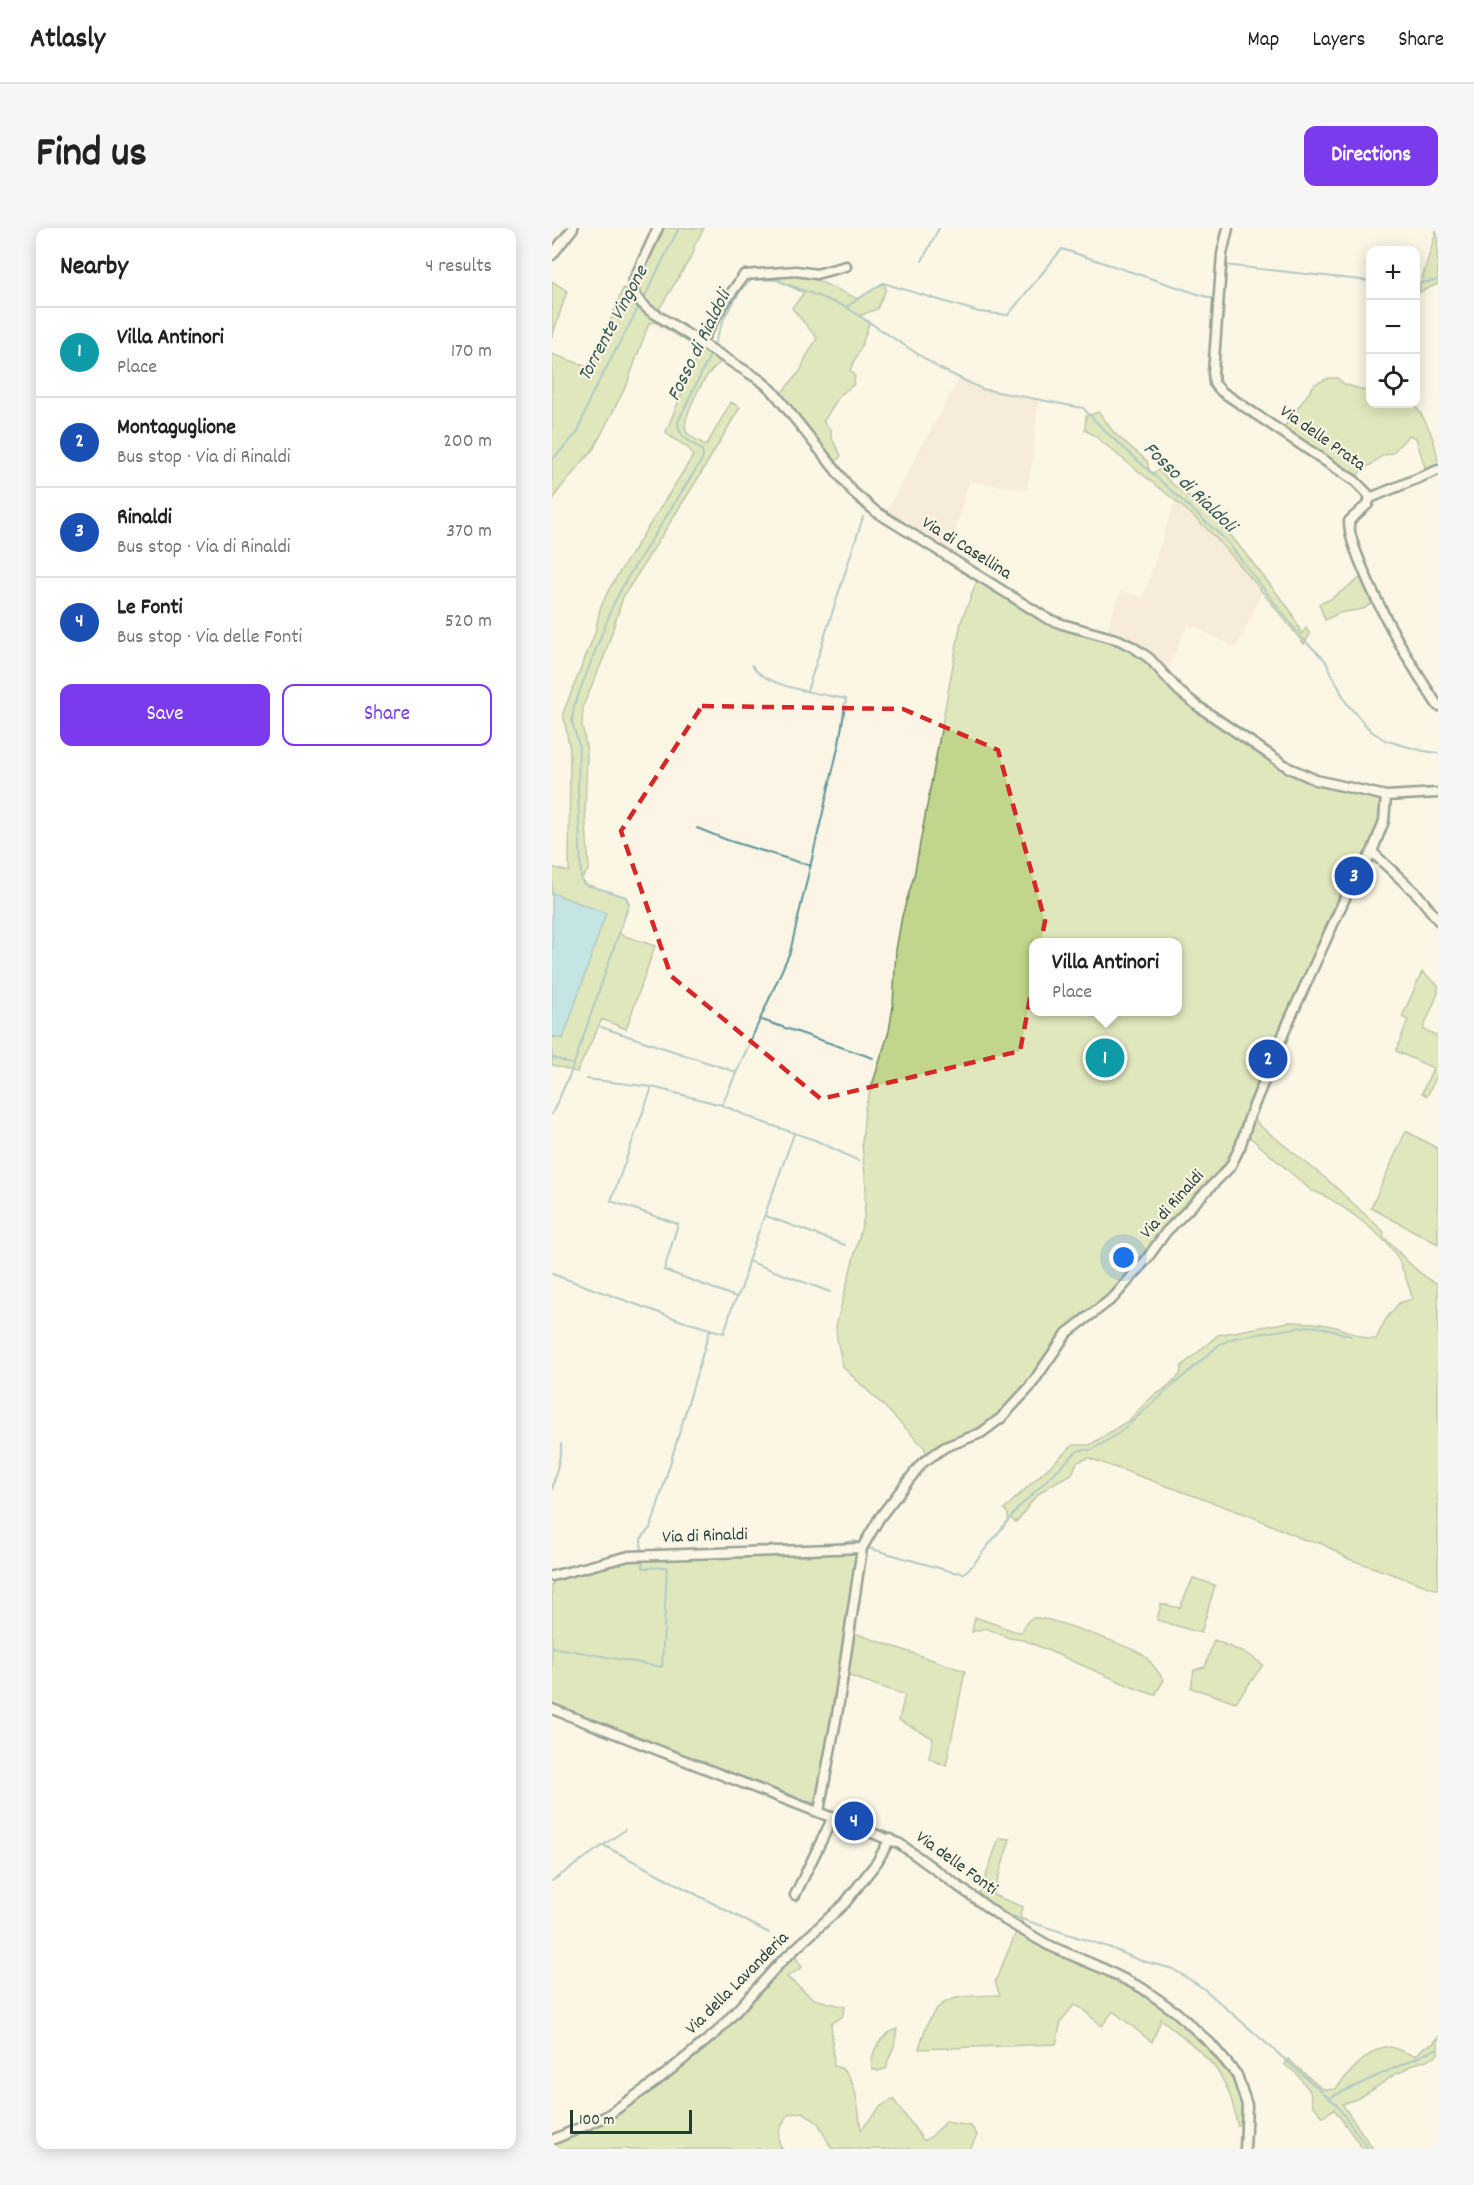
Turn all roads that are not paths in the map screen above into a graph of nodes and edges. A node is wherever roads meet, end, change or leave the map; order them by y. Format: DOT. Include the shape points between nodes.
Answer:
graph roads {
  1 [pos="573,228"];
  2 [pos="658,228"];
  3 [pos="1228,228"];
  4 [pos="552,255"];
  5 [pos="846,266"];
  6 [pos="704,344"];
  7 [pos="1438,470"];
  8 [pos="1370,498"];
  9 [pos="1438,706"];
  10 [pos="1438,793"];
  11 [pos="1386,796"];
  12 [pos="1372,852"];
  13 [pos="1438,920"];
  14 [pos="862,1548"];
  15 [pos="552,1576"];
  16 [pos="552,1709"];
  17 [pos="819,1811"];
  18 [pos="833,1817"];
  19 [pos="890,1839"];
  20 [pos="795,1895"];
  21 [pos="552,2140"];
  22 [pos="1245,2149"];
  1 -- 4 [label="street"];
  2 -- 6 [label="street, Via di Casellina" via="634,279 634,294 649,310"];
  3 -- 8 [label="street, Via delle Prata" via="1221,257 1214,383 1355,481"];
  5 -- 6 [label="street" via="816,274 796,271 744,275 722,306"];
  6 -- 11 [label="street, Via di Casellina" via="772,390 853,492 875,511 1048,619 1133,647 1199,707 1289,768 1316,780"];
  7 -- 8 [label="street"];
  8 -- 9 [label="street, Via delle Prata" via="1349,521 1357,555 1379,608"];
  10 -- 11 [label="street, Via di Casellina"];
  11 -- 12 [label="street, Via di Rinaldi" via="1384,821"];
  12 -- 13 [label="street"];
  12 -- 14 [label="street, Via di Rinaldi" via="1350,887 1288,1023 1230,1167 1166,1232 1114,1298 1067,1333 1029,1388 1001,1418 981,1433 945,1447 922,1463 880,1516"];
  14 -- 15 [label="street, Via di Rinaldi" via="629,1556"];
  14 -- 17 [label="street, Via di Rinaldi"];
  16 -- 17 [label="street, Via delle Fonti"];
  17 -- 18 [label="street, Via delle Fonti"];
  18 -- 19 [label="street, Via delle Fonti"];
  18 -- 20 [label="street"];
  19 -- 21 [label="street, Via della Lavanderia" via="845,1903 781,1962 717,2032 605,2117"];
  19 -- 22 [label="street, Via delle Fonti" via="1005,1920 1048,1945 1142,1988 1176,2012 1237,2075 1247,2105"];
}
